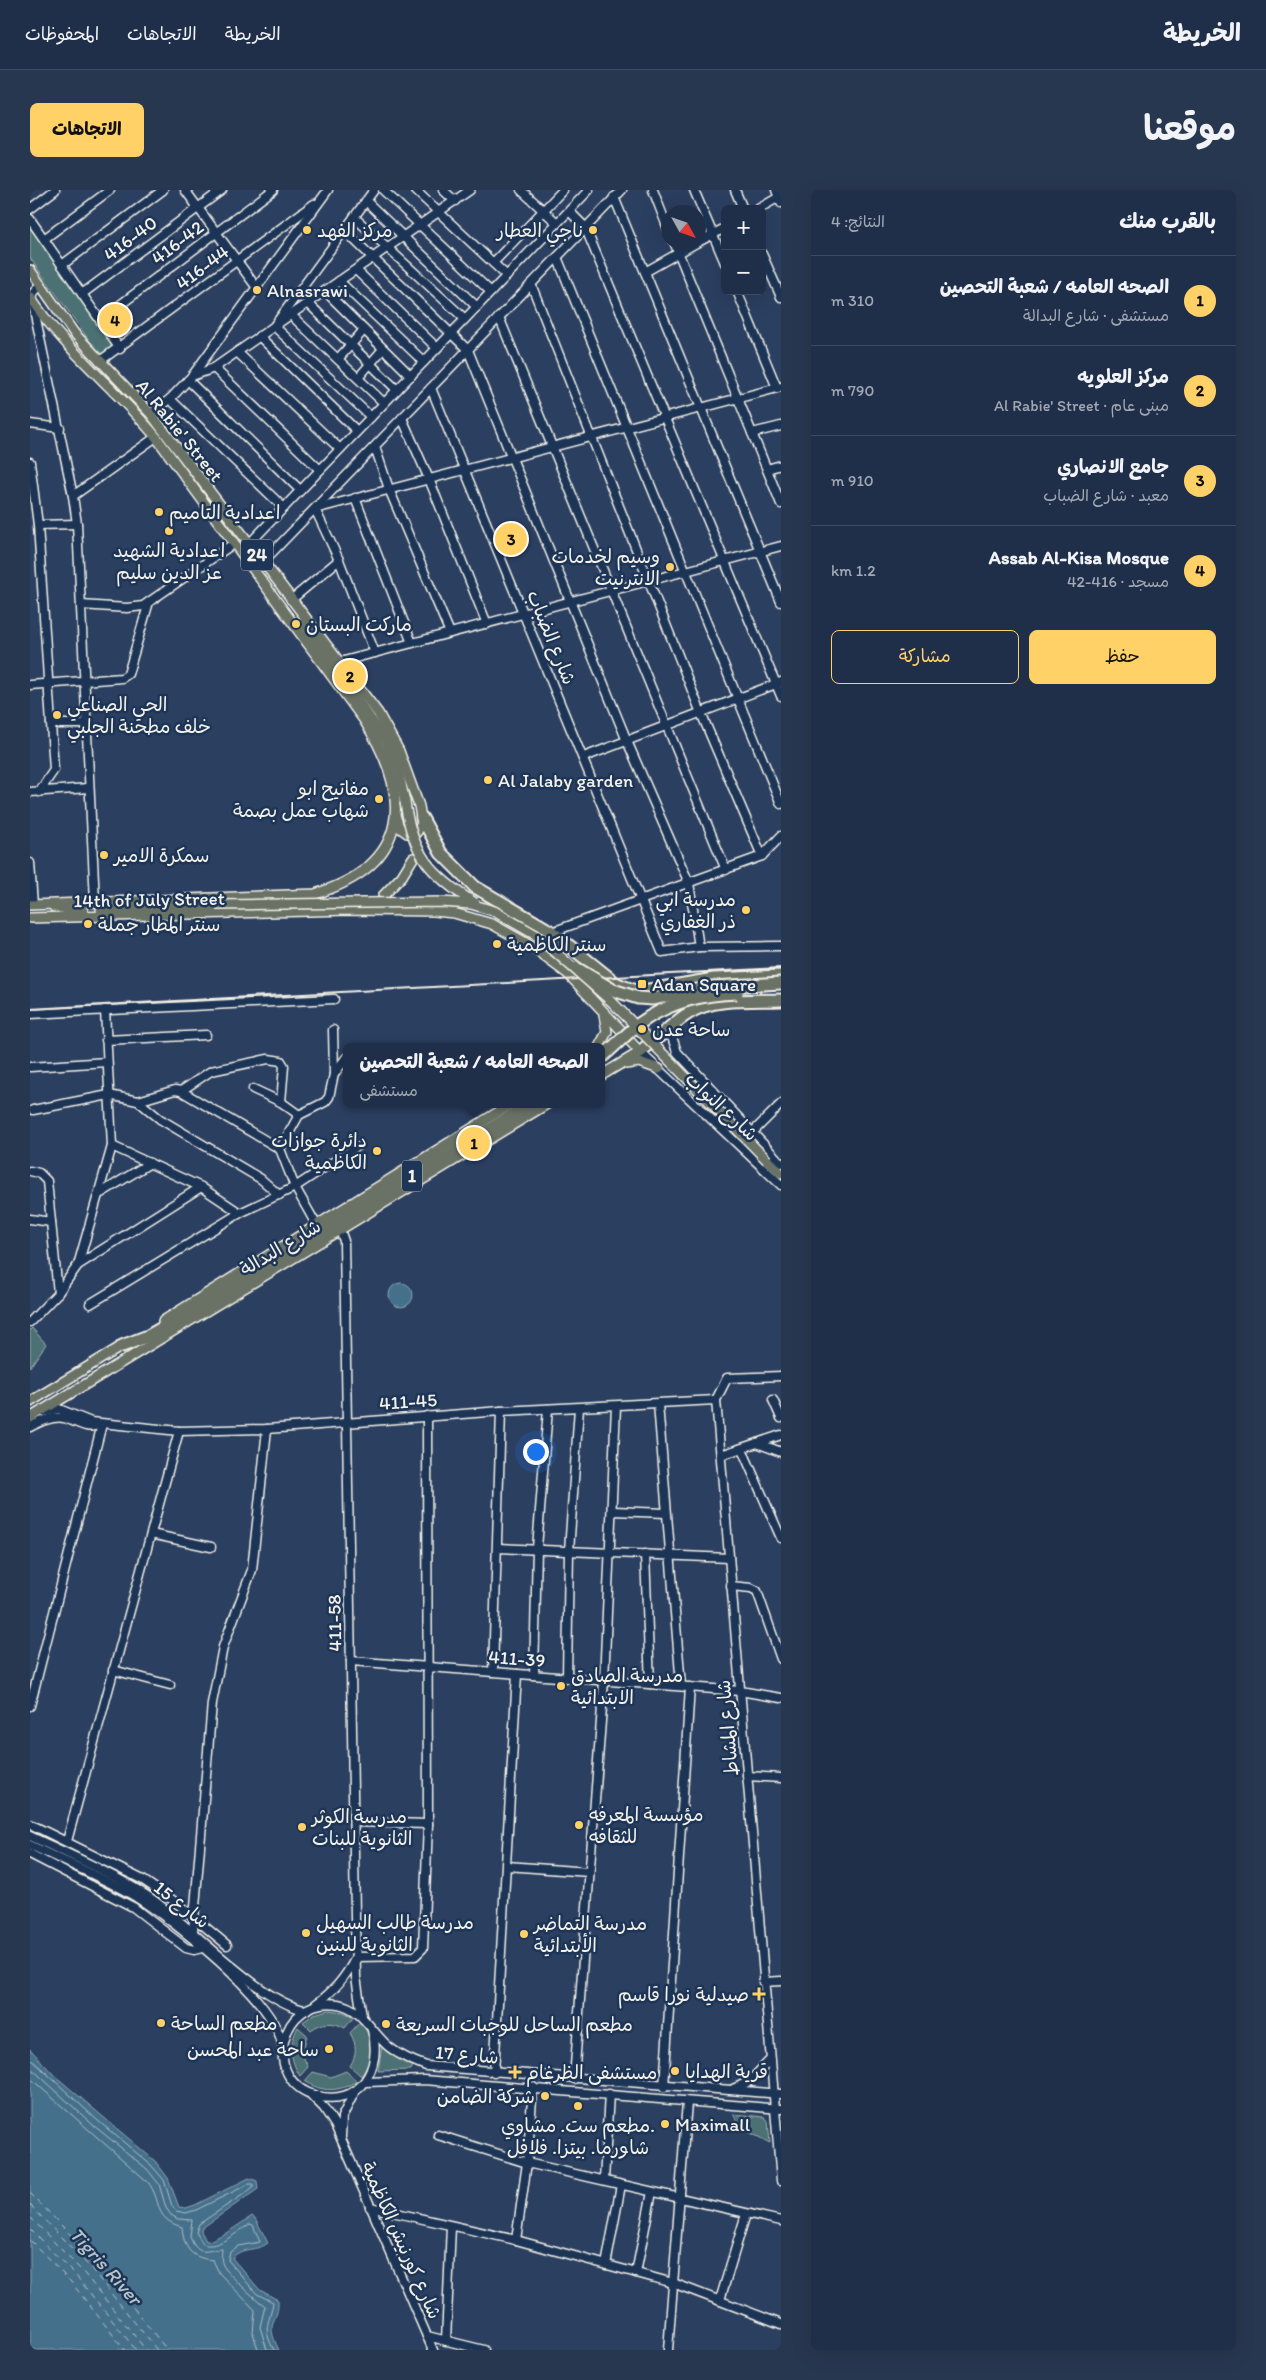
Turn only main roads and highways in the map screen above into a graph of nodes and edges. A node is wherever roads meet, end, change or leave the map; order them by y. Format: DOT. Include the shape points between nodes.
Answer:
graph roads {
  1 [pos="30,270"];
  2 [pos="31,299"];
  3 [pos="298,608"];
  4 [pos="395,812"];
  5 [pos="417,830"];
  6 [pos="413,858"];
  7 [pos="383,896"];
  8 [pos="269,897"];
  9 [pos="32,905"];
  10 [pos="48,905"];
  11 [pos="366,907"];
  12 [pos="484,908"];
  13 [pos="351,910"];
  14 [pos="269,912"];
  15 [pos="30,918"];
  16 [pos="576,968"];
  17 [pos="781,976"];
  18 [pos="781,983"];
  19 [pos="781,991"];
  20 [pos="781,1000"];
  21 [pos="600,1008"];
  22 [pos="620,1029"];
  23 [pos="628,1039"];
  24 [pos="601,1043"];
  25 [pos="648,1043"];
  26 [pos="605,1054"];
  27 [pos="614,1069"];
  28 [pos="659,1069"];
  29 [pos="605,1074"];
  30 [pos="505,1108"];
  31 [pos="523,1108"];
  32 [pos="540,1108"];
  33 [pos="781,1173"];
  34 [pos="316,1231"];
  35 [pos="122,1346"];
  36 [pos="30,1402"];
  37 [pos="30,1425"];
  1 -- 3 [label="main road, Al Rabie' Street / 24" via="74,333 151,414"];
  2 -- 4 [label="main road, Al Rabie' Street / 24" via="57,335 156,437 372,733 385,758"];
  3 -- 5 [label="main road, Al Rabie' Street / 24" via="392,735 399,751"];
  3 -- 12 [label="main road, bridge" via="311,636 386,741 398,771 414,841 425,862 448,886"];
  4 -- 5 [label="main road" via="399,827"];
  4 -- 8 [label="main road, 14th of July Street" via="392,836 380,857 347,881 305,895"];
  5 -- 17 [label="highway" via="432,840 475,887 552,932 617,984 633,990 655,990 714,979"];
  6 -- 7 [label="main road" via="402,876"];
  8 -- 10 [label="main road, 14th of July Street"];
  8 -- 14 [label="main road" via="266,906"];
  9 -- 10 [label="main road, 14th of July Street"];
  10 -- 12 [label="main road, bridge" via="85,911 390,901 457,902"];
  11 -- 13 [label="main road"];
  12 -- 16 [label="main road, bridge" via="527,929"];
  13 -- 14 [label="main road, 14th of July Street"];
  13 -- 21 [label="main road" via="434,911 473,918 510,933 568,974"];
  14 -- 15 [label="main road, 14th of July Street"];
  16 -- 18 [label="highway, bridge" via="613,990 638,998 665,998 712,987"];
  16 -- 33 [label="main road, bridge"];
  19 -- 26 [label="highway, bridge" via="714,995 669,1007 639,1024"];
  20 -- 25 [label="highway" via="711,1005 688,1013"];
  21 -- 22 [label="main road"];
  21 -- 24 [label="main road" via="607,1024"];
  23 -- 25 [label="main road"];
  25 -- 27 [label="main road"];
  27 -- 28 [label="main road" via="639,1062"];
  27 -- 29 [label="main road"];
  30 -- 34 [label="main road, شارع البدالة"];
  31 -- 34 [label="highway, 1"];
  32 -- 37 [label="main road, شارع البدالة" via="38,1413"];
  34 -- 35 [label="highway, 1" via="148,1336"];
  35 -- 36 [label="main road"];
}
